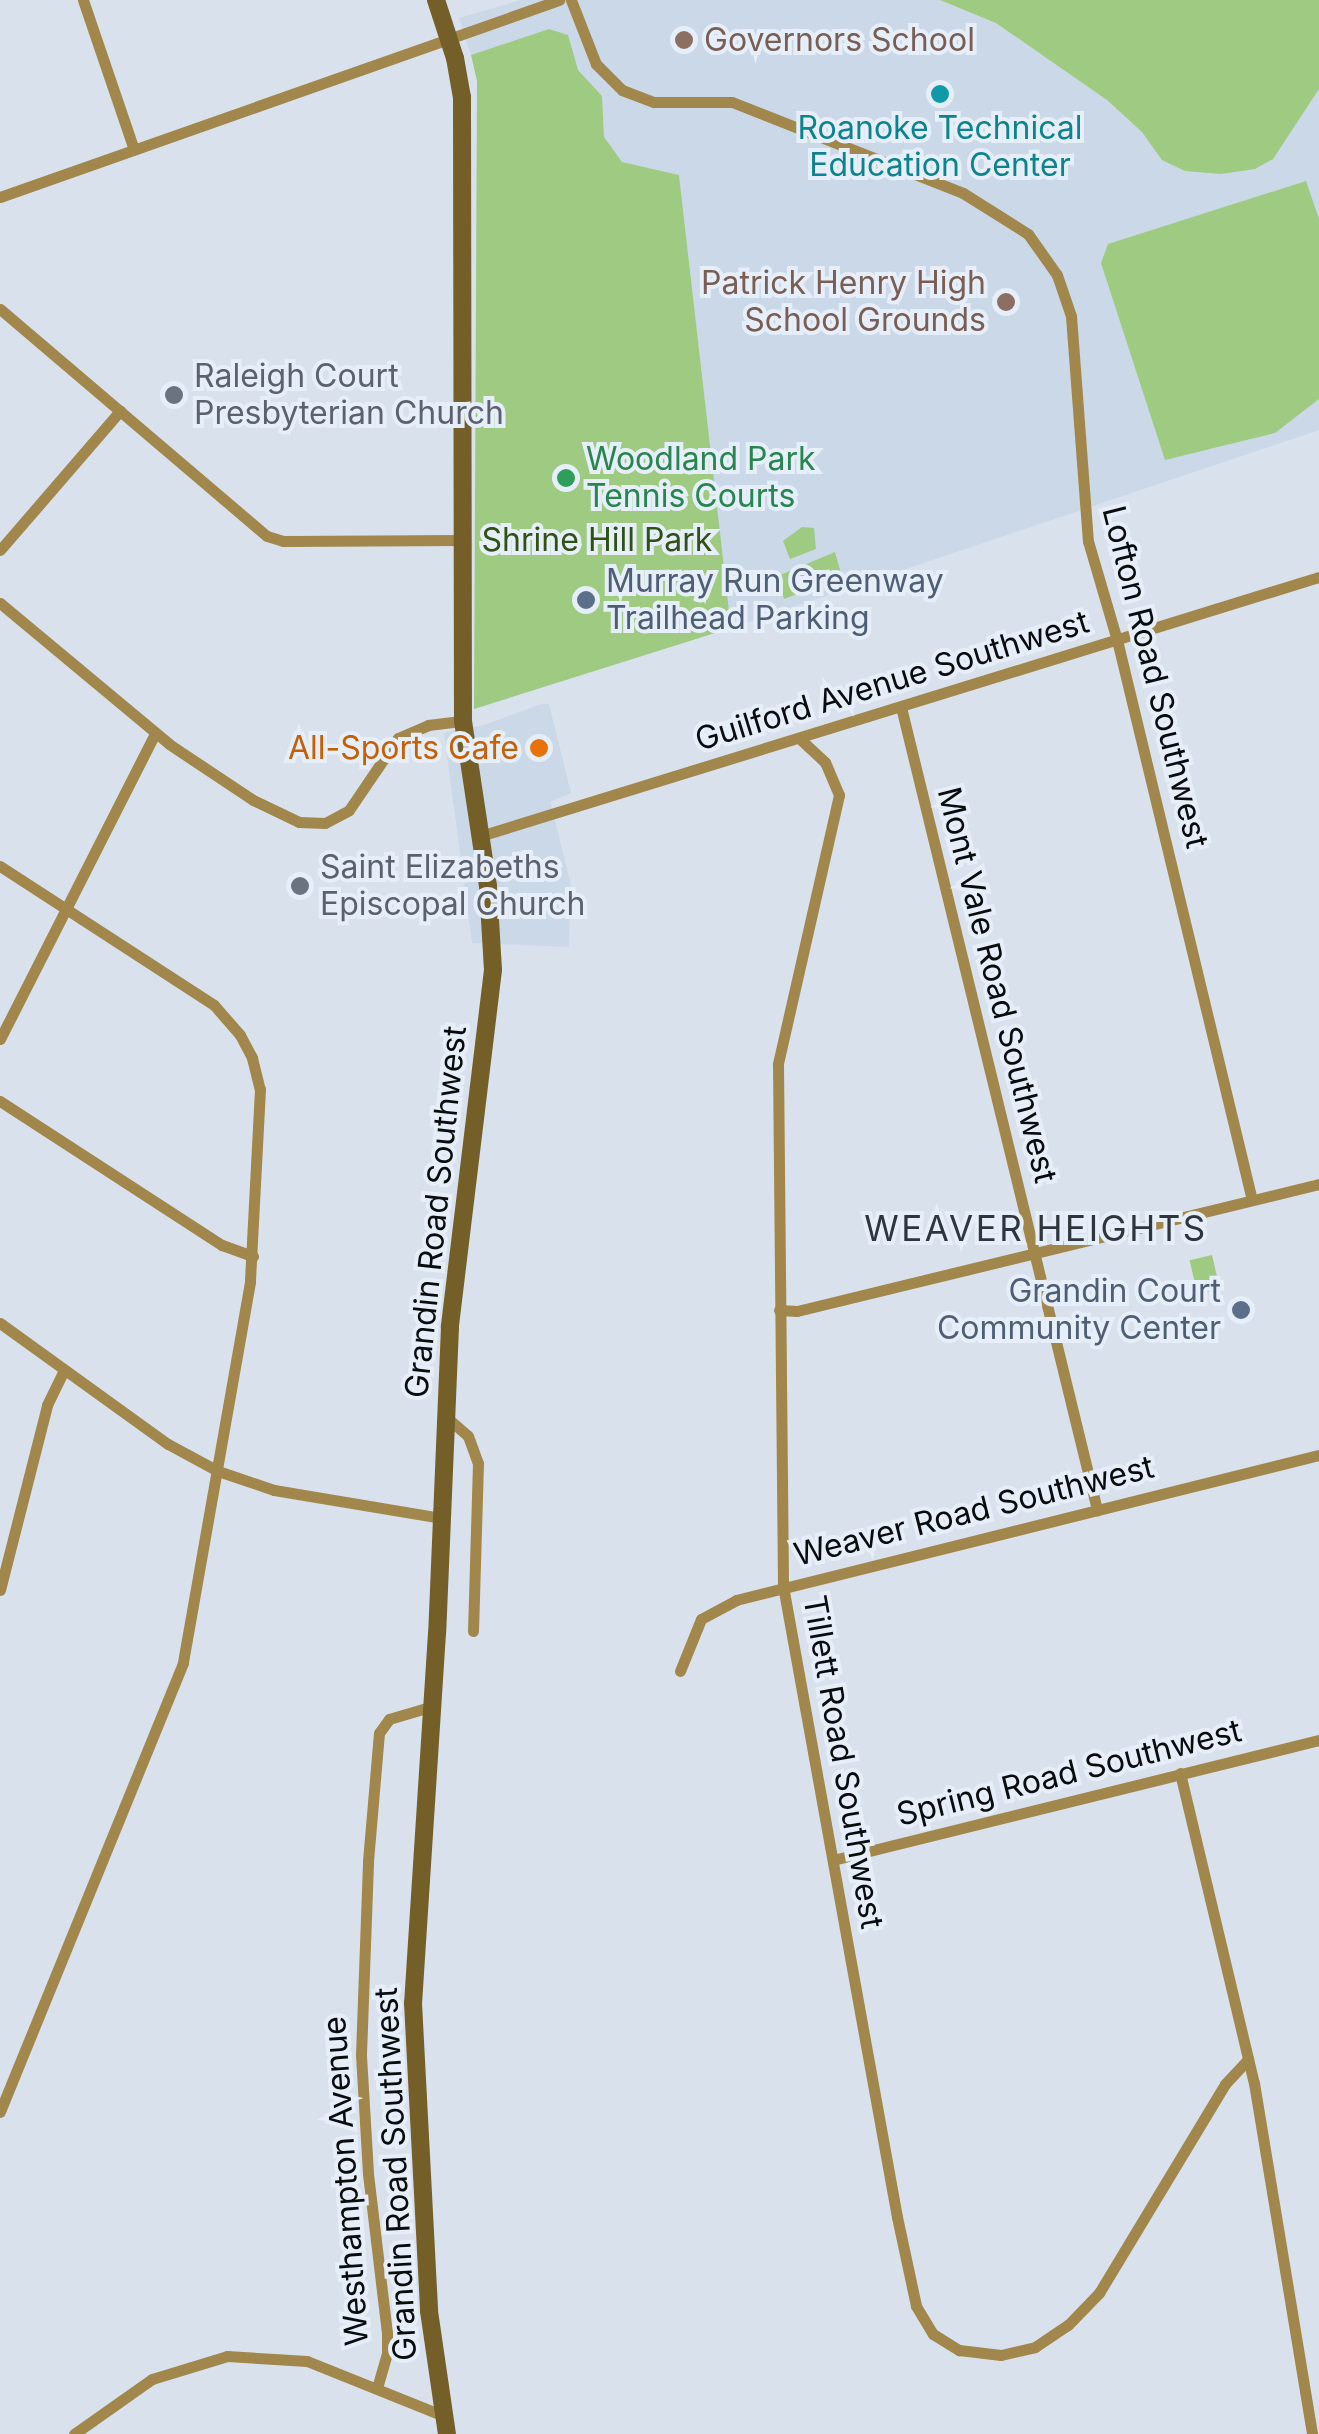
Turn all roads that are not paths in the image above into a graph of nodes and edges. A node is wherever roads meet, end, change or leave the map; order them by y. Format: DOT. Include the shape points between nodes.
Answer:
graph roads {
  1 [pos="83,0"];
  2 [pos="436,0"];
  3 [pos="558,0"];
  4 [pos="571,0"];
  5 [pos="450,39"];
  6 [pos="134,150"];
  7 [pos="0,197"];
  8 [pos="0,309"];
  9 [pos="120,411"];
  10 [pos="464,540"];
  11 [pos="0,550"];
  12 [pos="1319,577"];
  13 [pos="0,603"];
  14 [pos="1117,640"];
  15 [pos="900,706"];
  16 [pos="464,721"];
  17 [pos="155,733"];
  18 [pos="799,738"];
  19 [pos="480,836"];
  20 [pos="0,866"];
  21 [pos="66,909"];
  22 [pos="0,1038"];
  23 [pos="0,1101"];
  24 [pos="1319,1184"];
  25 [pos="1252,1200"];
  26 [pos="1034,1253"];
  27 [pos="253,1256"];
  28 [pos="779,1310"];
  29 [pos="0,1322"];
  30 [pos="64,1370"];
  31 [pos="445,1416"];
  32 [pos="1319,1455"];
  33 [pos="218,1471"];
  34 [pos="1097,1510"];
  35 [pos="441,1518"];
  36 [pos="783,1586"];
  37 [pos="0,1590"];
  38 [pos="474,1630"];
  39 [pos="680,1671"];
  40 [pos="433,1706"];
  41 [pos="1319,1740"];
  42 [pos="1180,1773"];
  43 [pos="832,1860"];
  44 [pos="1248,2059"];
  45 [pos="0,2112"];
  46 [pos="376,2388"];
  47 [pos="445,2425"];
  48 [pos="74,2434"];
  49 [pos="1312,2434"];
  1 -- 6 [label="street"];
  2 -- 5 [label="street, Grandin Road Southwest"];
  3 -- 5 [label="street"];
  4 -- 14 [label="street, Lofton Road Southwest" via="596,64 635,97 732,102 963,192 1035,242 1072,316 1085,527"];
  5 -- 6 [label="street"];
  5 -- 10 [label="street, Grandin Road Southwest" via="462,98"];
  6 -- 7 [label="street"];
  8 -- 9 [label="street"];
  9 -- 10 [label="street" via="275,540"];
  9 -- 11 [label="street"];
  10 -- 16 [label="street, Grandin Road Southwest"];
  12 -- 14 [label="street, Guilford Avenue Southwest"];
  13 -- 17 [label="street"];
  14 -- 15 [label="street, Guilford Avenue Southwest"];
  14 -- 25 [label="street, Lofton Road Southwest"];
  15 -- 18 [label="street, Guilford Avenue Southwest"];
  15 -- 26 [label="street, Mont Vale Road Southwest"];
  16 -- 17 [label="street" via="428,724 398,738 349,810 312,824 253,800"];
  16 -- 19 [label="street, Grandin Road Southwest"];
  17 -- 21 [label="street"];
  18 -- 19 [label="street, Guilford Avenue Southwest"];
  18 -- 28 [label="street, Tillett Road Southwest" via="825,762 839,795 778,1064"];
  19 -- 31 [label="street, Grandin Road Southwest" via="493,970 454,1283"];
  20 -- 21 [label="street"];
  21 -- 22 [label="street"];
  21 -- 27 [label="street" via="226,1015 258,1075"];
  23 -- 27 [label="street" via="222,1245"];
  24 -- 25 [label="street"];
  25 -- 26 [label="street"];
  26 -- 28 [label="street"];
  26 -- 34 [label="street, Mont Vale Road Southwest"];
  27 -- 33 [label="street"];
  28 -- 36 [label="street, Tillett Road Southwest"];
  29 -- 30 [label="street"];
  30 -- 33 [label="street"];
  30 -- 37 [label="street" via="46,1405"];
  31 -- 35 [label="street, Grandin Road Southwest"];
  31 -- 38 [label="street" via="468,1436 478,1463"];
  32 -- 34 [label="street, Weaver Road Southwest"];
  33 -- 35 [label="street" via="274,1490"];
  33 -- 45 [label="street" via="174,1694"];
  34 -- 36 [label="street, Weaver Road Southwest"];
  35 -- 40 [label="street, Grandin Road Southwest"];
  36 -- 39 [label="street, Weaver Road Southwest" via="711,1610 692,1634"];
  36 -- 43 [label="street, Tillett Road Southwest"];
  40 -- 46 [label="street, Westhampton Avenue" via="389,1720 378,1734 360,1994 362,2091 387,2333"];
  40 -- 47 [label="street, Grandin Road Southwest" via="413,2003 425,2255"];
  41 -- 42 [label="street, Spring Road Southwest"];
  42 -- 43 [label="street, Spring Road Southwest"];
  42 -- 44 [label="street"];
  43 -- 44 [label="street, Tillett Road Southwest" via="916,2306 933,2334 959,2350 1001,2356 1035,2347 1086,2309 1225,2084"];
  44 -- 49 [label="street"];
  46 -- 47 [label="street"];
  46 -- 48 [label="street" via="307,2361 227,2356 152,2379"];
}
